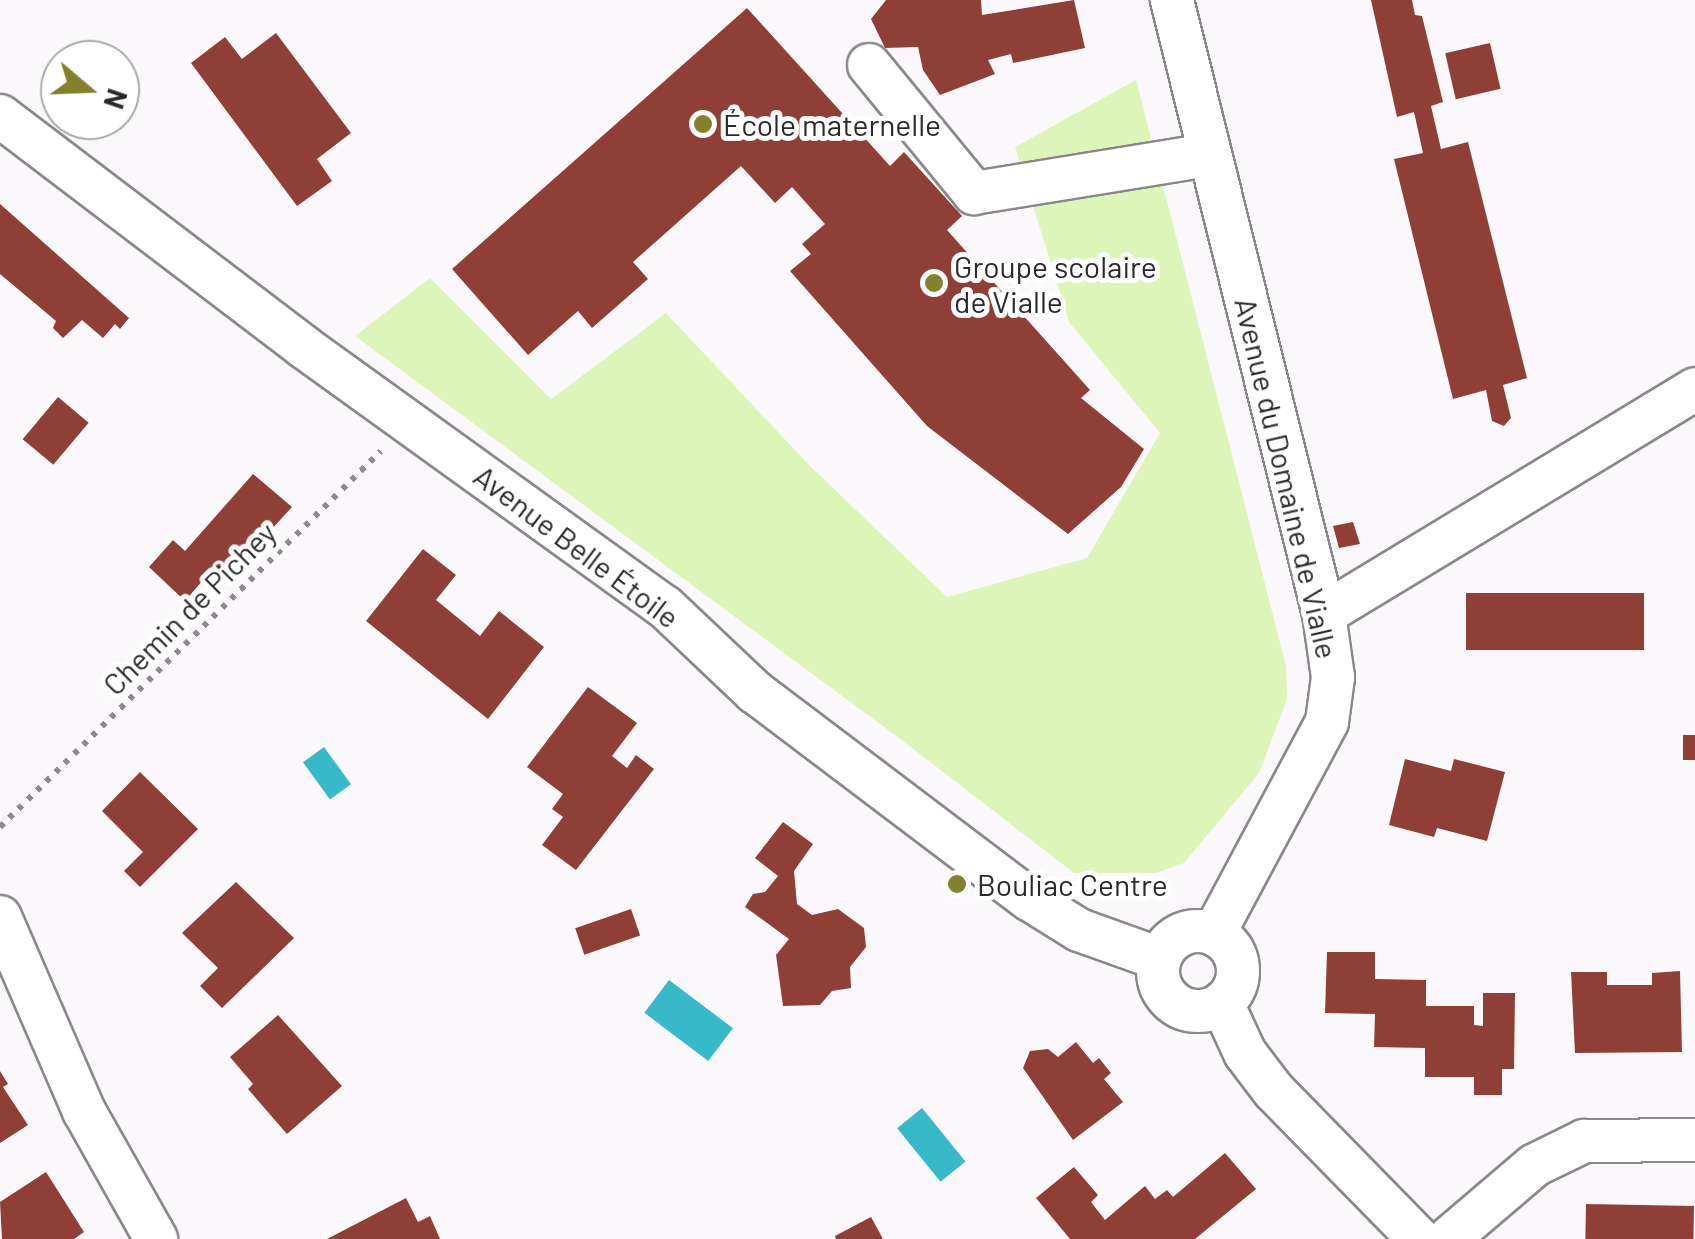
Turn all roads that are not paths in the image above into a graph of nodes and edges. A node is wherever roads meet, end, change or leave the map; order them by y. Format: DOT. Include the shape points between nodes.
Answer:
graph roads {
  1 [pos="1172,0"];
  2 [pos="869,64"];
  3 [pos="0,116"];
  4 [pos="1209,155"];
  5 [pos="1695,389"];
  6 [pos="1324,614"];
  7 [pos="0,917"];
  8 [pos="1214,934"];
  9 [pos="1160,959"];
  10 [pos="1222,1003"];
  11 [pos="1695,1140"];
  12 [pos="156,1239"];
  13 [pos="1419,1239"];
  14 [pos="1448,1239"];
  1 -- 4 [label="street, Avenue du Domaine de Vialle"];
  2 -- 4 [label="street" via="974,193"];
  3 -- 9 [label="street, Avenue Belle Étoile" via="304,347 665,607 754,692 1029,899 1079,930"];
  4 -- 6 [label="street, Avenue du Domaine de Vialle"];
  5 -- 6 [label="street"];
  6 -- 8 [label="street, Avenue du Domaine de Vialle" via="1334,677 1327,722"];
  7 -- 12 [label="street" via="84,1110"];
  8 -- 9 [label="street" via="1182,935"];
  8 -- 10 [label="street" via="1232,950 1238,972"];
  9 -- 10 [label="street" via="1160,984 1175,1004 1198,1011"];
  10 -- 13 [label="street" via="1245,1053 1274,1091"];
  11 -- 14 [label="street" via="1584,1141 1535,1165"];
}
